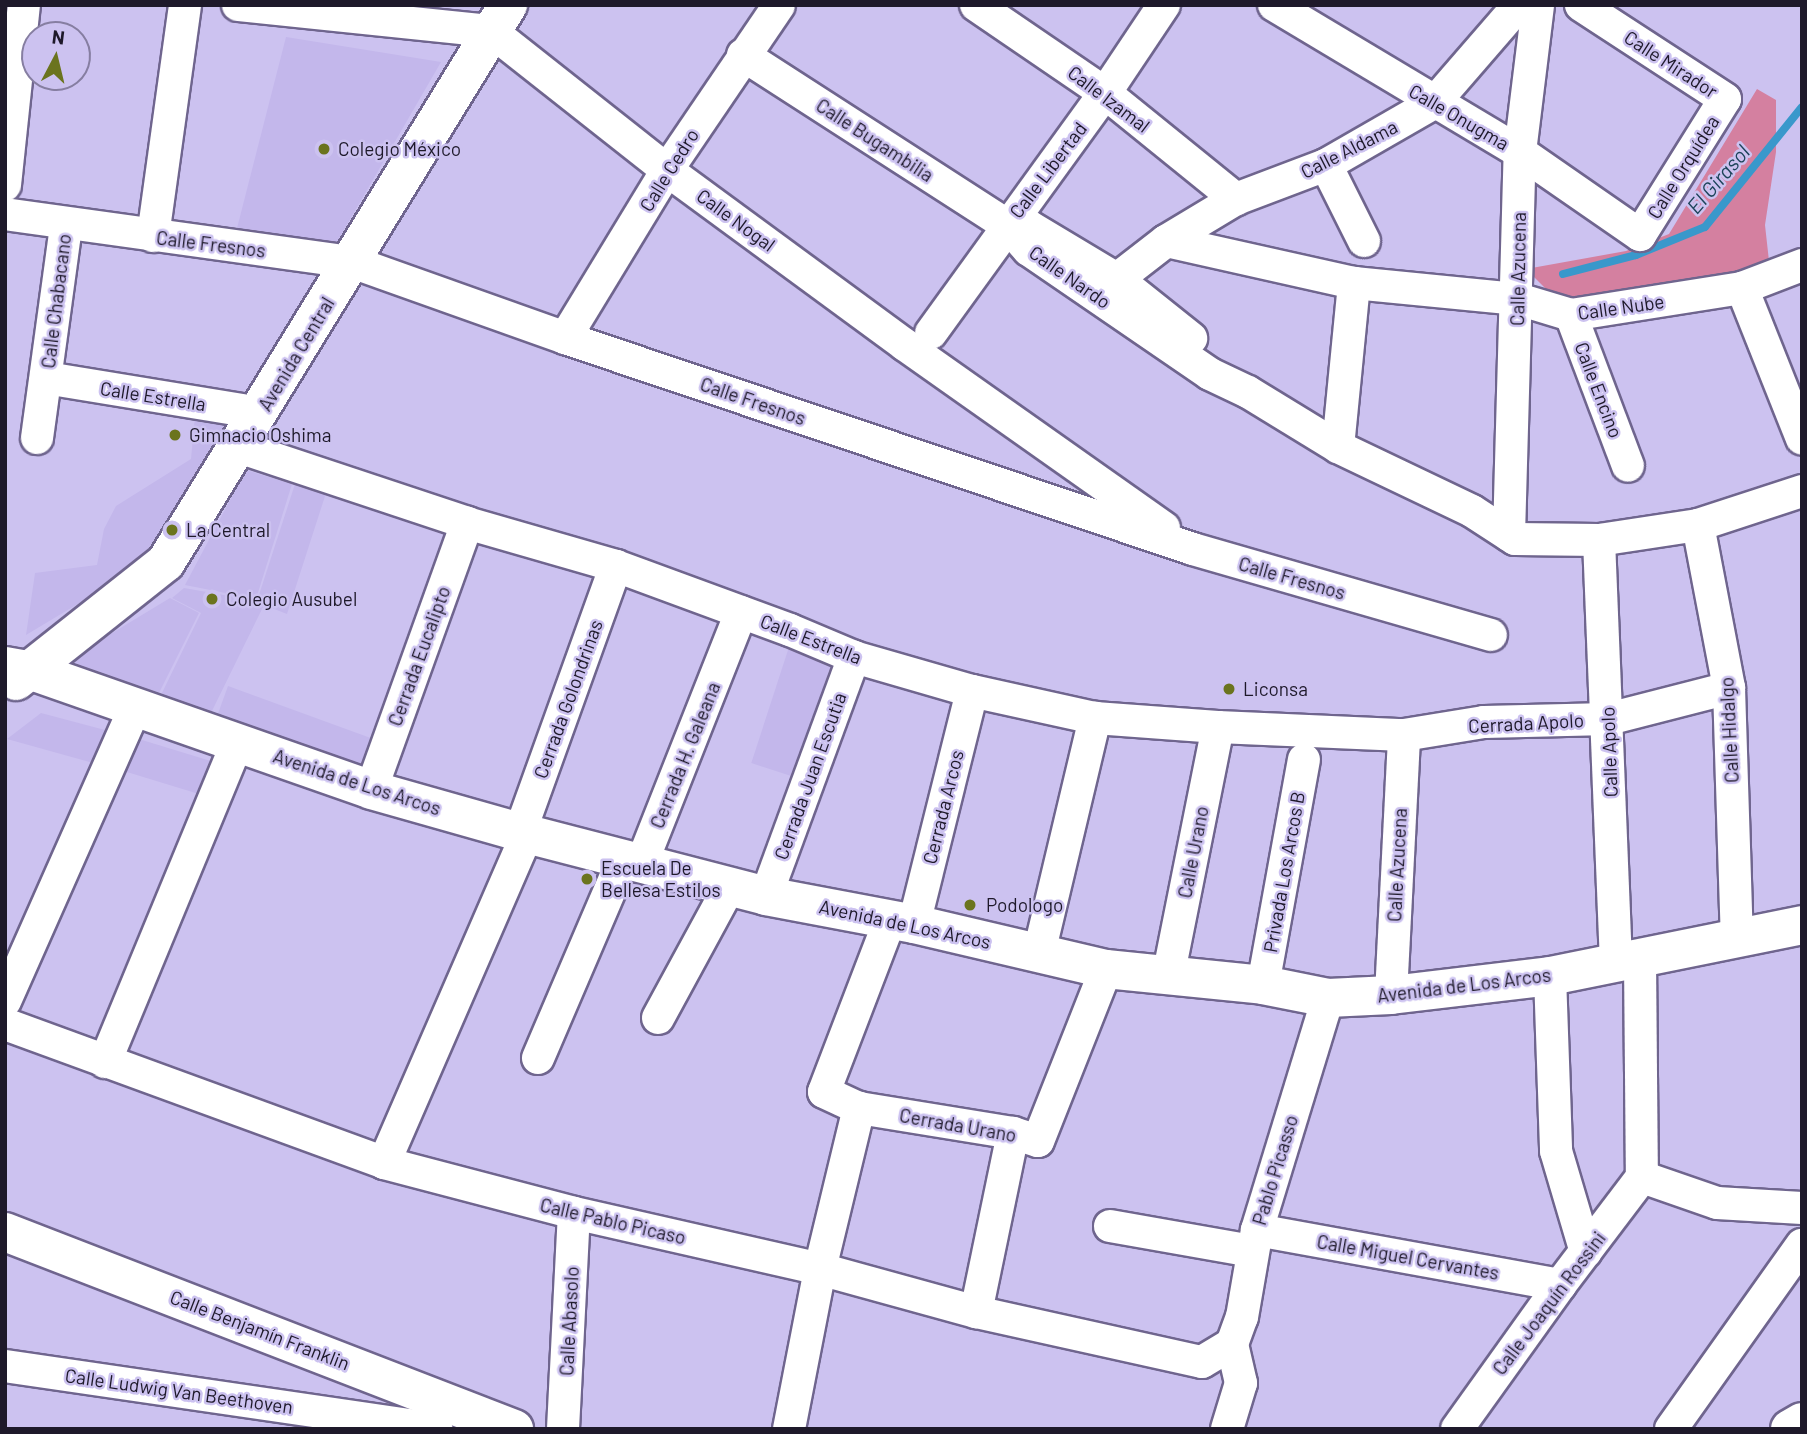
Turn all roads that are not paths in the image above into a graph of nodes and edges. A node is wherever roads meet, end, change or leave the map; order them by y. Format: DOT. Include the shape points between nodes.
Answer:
graph roads {
  1 [pos="24,5"];
  2 [pos="186,5"];
  3 [pos="238,5"];
  4 [pos="779,5"];
  5 [pos="976,5"];
  6 [pos="1164,5"];
  7 [pos="1274,5"];
  8 [pos="1519,5"];
  9 [pos="1538,5"];
  10 [pos="1581,5"];
  11 [pos="244,6"];
  12 [pos="499,18"];
  13 [pos="743,55"];
  14 [pos="1105,93"];
  15 [pos="1725,99"];
  16 [pos="1434,103"];
  17 [pos="1520,152"];
  18 [pos="1325,165"];
  19 [pos="667,170"];
  20 [pos="5,185"];
  21 [pos="1236,199"];
  22 [pos="5,214"];
  23 [pos="65,225"];
  24 [pos="1007,225"];
  25 [pos="1640,235"];
  26 [pos="153,236"];
  27 [pos="1166,241"];
  28 [pos="1364,241"];
  29 [pos="352,262"];
  30 [pos="1802,265"];
  31 [pos="1117,279"];
  32 [pos="1354,283"];
  33 [pos="1742,288"];
  34 [pos="1517,299"];
  35 [pos="1571,315"];
  36 [pos="931,333"];
  37 [pos="565,338"];
  38 [pos="46,378"];
  39 [pos="1248,392"];
  40 [pos="260,413"];
  41 [pos="37,438"];
  42 [pos="1802,439"];
  43 [pos="239,447"];
  44 [pos="1338,447"];
  45 [pos="1628,466"];
  46 [pos="1802,491"];
  47 [pos="467,523"];
  48 [pos="1698,526"];
  49 [pos="1512,537"];
  50 [pos="1600,540"];
  51 [pos="1193,549"];
  52 [pos="616,566"];
  53 [pos="741,612"];
  54 [pos="1491,635"];
  55 [pos="854,657"];
  56 [pos="14,675"];
  57 [pos="1729,688"];
  58 [pos="972,691"];
  59 [pos="135,707"];
  60 [pos="1095,718"];
  61 [pos="1608,719"];
  62 [pos="1217,727"];
  63 [pos="1404,735"];
  64 [pos="237,744"];
  65 [pos="1304,760"];
  66 [pos="372,790"];
  67 [pos="524,833"];
  68 [pos="632,863"];
  69 [pos="729,887"];
  70 [pos="766,896"];
  71 [pos="902,922"];
  72 [pos="1802,925"];
  73 [pos="1737,937"];
  74 [pos="1039,953"];
  75 [pos="1628,961"];
  76 [pos="1106,969"];
  77 [pos="1550,976"];
  78 [pos="1168,977"];
  79 [pos="1264,985"];
  80 [pos="1391,995"];
  81 [pos="1328,998"];
  82 [pos="5,1001"];
  83 [pos="658,1018"];
  84 [pos="5,1024"];
  85 [pos="538,1058"];
  86 [pos="105,1062"];
  87 [pos="824,1093"];
  88 [pos="859,1108"];
  89 [pos="1026,1137"];
  90 [pos="384,1163"];
  91 [pos="1643,1177"];
  92 [pos="1802,1208"];
  93 [pos="574,1213"];
  94 [pos="1110,1226"];
  95 [pos="5,1232"];
  96 [pos="1254,1240"];
  97 [pos="1802,1245"];
  98 [pos="1586,1252"];
  99 [pos="820,1269"];
  100 [pos="1560,1285"];
  101 [pos="976,1312"];
  102 [pos="1231,1344"];
  103 [pos="5,1366"];
  104 [pos="1802,1422"];
  105 [pos="1236,1427"];
  106 [pos="436,1429"];
  107 [pos="514,1429"];
  108 [pos="563,1429"];
  109 [pos="789,1429"];
  110 [pos="1457,1429"];
  111 [pos="1671,1429"];
  112 [pos="1790,1429"];
  1 -- 20 [label="street"];
  2 -- 26 [label="street"];
  3 -- 11 [label="street"];
  4 -- 13 [label="street, Calle Cedro"];
  5 -- 14 [label="street, Calle Izamal"];
  6 -- 14 [label="street, Calle Libertad"];
  7 -- 16 [label="street, Calle Onugma"];
  8 -- 16 [label="street, Calle Aldama"];
  9 -- 17 [label="street, Calle Azucena"];
  10 -- 15 [label="street, Calle Mirador"];
  11 -- 12 [label="street"];
  12 -- 19 [label="street, Calle Nogal"];
  12 -- 29 [label="main road, Avenida Central"];
  13 -- 19 [label="street, Calle Cedro"];
  13 -- 24 [label="street, Calle Bugambilia"];
  14 -- 21 [label="street, Calle Izamal"];
  14 -- 24 [label="street, Calle Libertad"];
  15 -- 25 [label="street, Calle Orquídea"];
  16 -- 17 [label="street, Calle Onugma"];
  16 -- 18 [label="street, Calle Aldama"];
  17 -- 25 [label="street, Calle Onugma"];
  17 -- 34 [label="street, Calle Azucena"];
  18 -- 21 [label="street, Calle Aldama"];
  18 -- 28 [label="street"];
  19 -- 37 [label="street, Calle Cedro"];
  19 -- 51 [label="street, Calle Nogal"];
  21 -- 27 [label="street, Calle Aldama"];
  22 -- 23 [label="street, Calle Fresnos"];
  23 -- 26 [label="street, Calle Fresnos"];
  23 -- 38 [label="street, Calle Chabacano"];
  24 -- 31 [label="street, Calle Nardo" via="1030,227"];
  24 -- 36 [label="street, Calle Libertad"];
  24 -- 39 [label="street, Calle Nardo" via="1029,250 1210,374"];
  26 -- 29 [label="street, Calle Fresnos"];
  27 -- 31 [label="street, Calle Aldama"];
  27 -- 32 [label="street, Calle Nube"];
  29 -- 37 [label="street, Calle Fresnos"];
  29 -- 40 [label="main road, Avenida Central"];
  30 -- 33 [label="street, Calle Nube"];
  31 -- 39 [label="street, Calle Nardo" via="1224,364"];
  32 -- 34 [label="street, Calle Nube"];
  32 -- 44 [label="street"];
  33 -- 35 [label="street, Calle Nube"];
  33 -- 42 [label="street"];
  34 -- 35 [label="street, Calle Nube"];
  34 -- 49 [label="street, Calle Azucena"];
  35 -- 45 [label="street, Calle Encino"];
  37 -- 51 [label="street, Calle Fresnos"];
  38 -- 40 [label="street, Calle Estrella"];
  38 -- 41 [label="street, Calle Chabacano"];
  39 -- 44 [label="street, Calle Nardo"];
  40 -- 43 [label="main road, Avenida Central"];
  43 -- 47 [label="street, Calle Estrella"];
  43 -- 56 [label="main road, Avenida Central" via="166,562"];
  44 -- 49 [label="street, Calle Nardo" via="1472,511"];
  46 -- 48 [label="street"];
  47 -- 52 [label="street, Calle Estrella"];
  47 -- 66 [label="street, Cerrada Eucalipto"];
  48 -- 50 [label="street"];
  48 -- 57 [label="street, Calle Hidalgo"];
  49 -- 50 [label="street"];
  50 -- 61 [label="street, Calle Apolo"];
  51 -- 54 [label="street, Calle Fresnos"];
  52 -- 53 [label="street, Calle Estrella"];
  52 -- 67 [label="street, Cerrada Golondrinas"];
  53 -- 55 [label="street, Calle Estrella"];
  53 -- 68 [label="street, Cerrada H. Galeana"];
  55 -- 58 [label="street, Calle Estrella"];
  55 -- 70 [label="street, Cerrada Juan Escutia"];
  56 -- 59 [label="main road, Avenida de Los Arcos"];
  57 -- 61 [label="street, Cerrada Apolo"];
  57 -- 73 [label="street, Calle Hidalgo"];
  58 -- 60 [label="street, Calle Estrella"];
  58 -- 71 [label="street, Cerrada Arcos"];
  59 -- 64 [label="main road, Avenida de Los Arcos"];
  59 -- 82 [label="street"];
  60 -- 62 [label="street, Calle Estrella"];
  60 -- 74 [label="street"];
  61 -- 63 [label="street, Cerrada Apolo" via="1484,722"];
  61 -- 75 [label="street, Calle Apolo"];
  62 -- 63 [label="street, Calle Estrella"];
  62 -- 78 [label="street, Calle Urano"];
  63 -- 80 [label="street, Calle Azucena"];
  64 -- 66 [label="main road, Avenida de Los Arcos"];
  64 -- 86 [label="street"];
  65 -- 79 [label="street, Privada Los Arcos B"];
  66 -- 67 [label="main road, Avenida de Los Arcos"];
  67 -- 68 [label="main road, Avenida de Los Arcos"];
  67 -- 90 [label="street, Cerrada Golondrinas"];
  68 -- 69 [label="main road, Avenida de Los Arcos"];
  68 -- 85 [label="street, Cerrada H. Galeana"];
  69 -- 70 [label="main road, Avenida de Los Arcos"];
  69 -- 83 [label="street"];
  70 -- 71 [label="main road, Avenida de Los Arcos"];
  71 -- 74 [label="main road, Avenida de Los Arcos"];
  71 -- 87 [label="street, Cerrada Arcos"];
  72 -- 73 [label="main road, Avenida de Los Arcos"];
  73 -- 75 [label="main road, Avenida de Los Arcos"];
  74 -- 76 [label="main road, Avenida de Los Arcos"];
  75 -- 77 [label="main road, Avenida de Los Arcos"];
  75 -- 91 [label="street"];
  76 -- 78 [label="main road, Avenida de Los Arcos"];
  76 -- 89 [label="street, Cerrada Urano"];
  77 -- 80 [label="main road, Avenida de Los Arcos"];
  77 -- 98 [label="street" via="1556,1151"];
  78 -- 79 [label="main road, Avenida de Los Arcos"];
  79 -- 81 [label="main road, Avenida de Los Arcos"];
  80 -- 81 [label="main road, Avenida de Los Arcos"];
  81 -- 96 [label="street, Pablo Picasso"];
  84 -- 86 [label="street, Calle Pablo Picaso"];
  86 -- 90 [label="street, Calle Pablo Picaso"];
  87 -- 88 [label="street, Cerrada Urano"];
  88 -- 89 [label="street, Cerrada Urano"];
  88 -- 99 [label="street"];
  89 -- 101 [label="street"];
  90 -- 93 [label="street, Calle Pablo Picaso"];
  91 -- 92 [label="street" via="1717,1203"];
  91 -- 98 [label="street, Calle Joaquín Rossini"];
  93 -- 99 [label="street, Calle Pablo Picaso"];
  93 -- 108 [label="street, Calle Abasolo"];
  94 -- 96 [label="street, Calle Miguel Cervantes"];
  95 -- 107 [label="main road, Calle Benjamín Franklin"];
  96 -- 100 [label="street, Calle Miguel Cervantes"];
  96 -- 102 [label="street, Pablo Picasso" via="1242,1317"];
  97 -- 111 [label="street"];
  98 -- 100 [label="street, Calle Joaquín Rossini"];
  99 -- 101 [label="street, Calle Pablo Picaso"];
  99 -- 109 [label="street"];
  100 -- 110 [label="street, Calle Joaquín Rossini"];
  101 -- 102 [label="street, Calle Pablo Picaso" via="1202,1362"];
  102 -- 105 [label="street" via="1241,1383"];
  103 -- 106 [label="street, Calle Ludwig Van Beethoven"];
  104 -- 112 [label="main road"];
}
